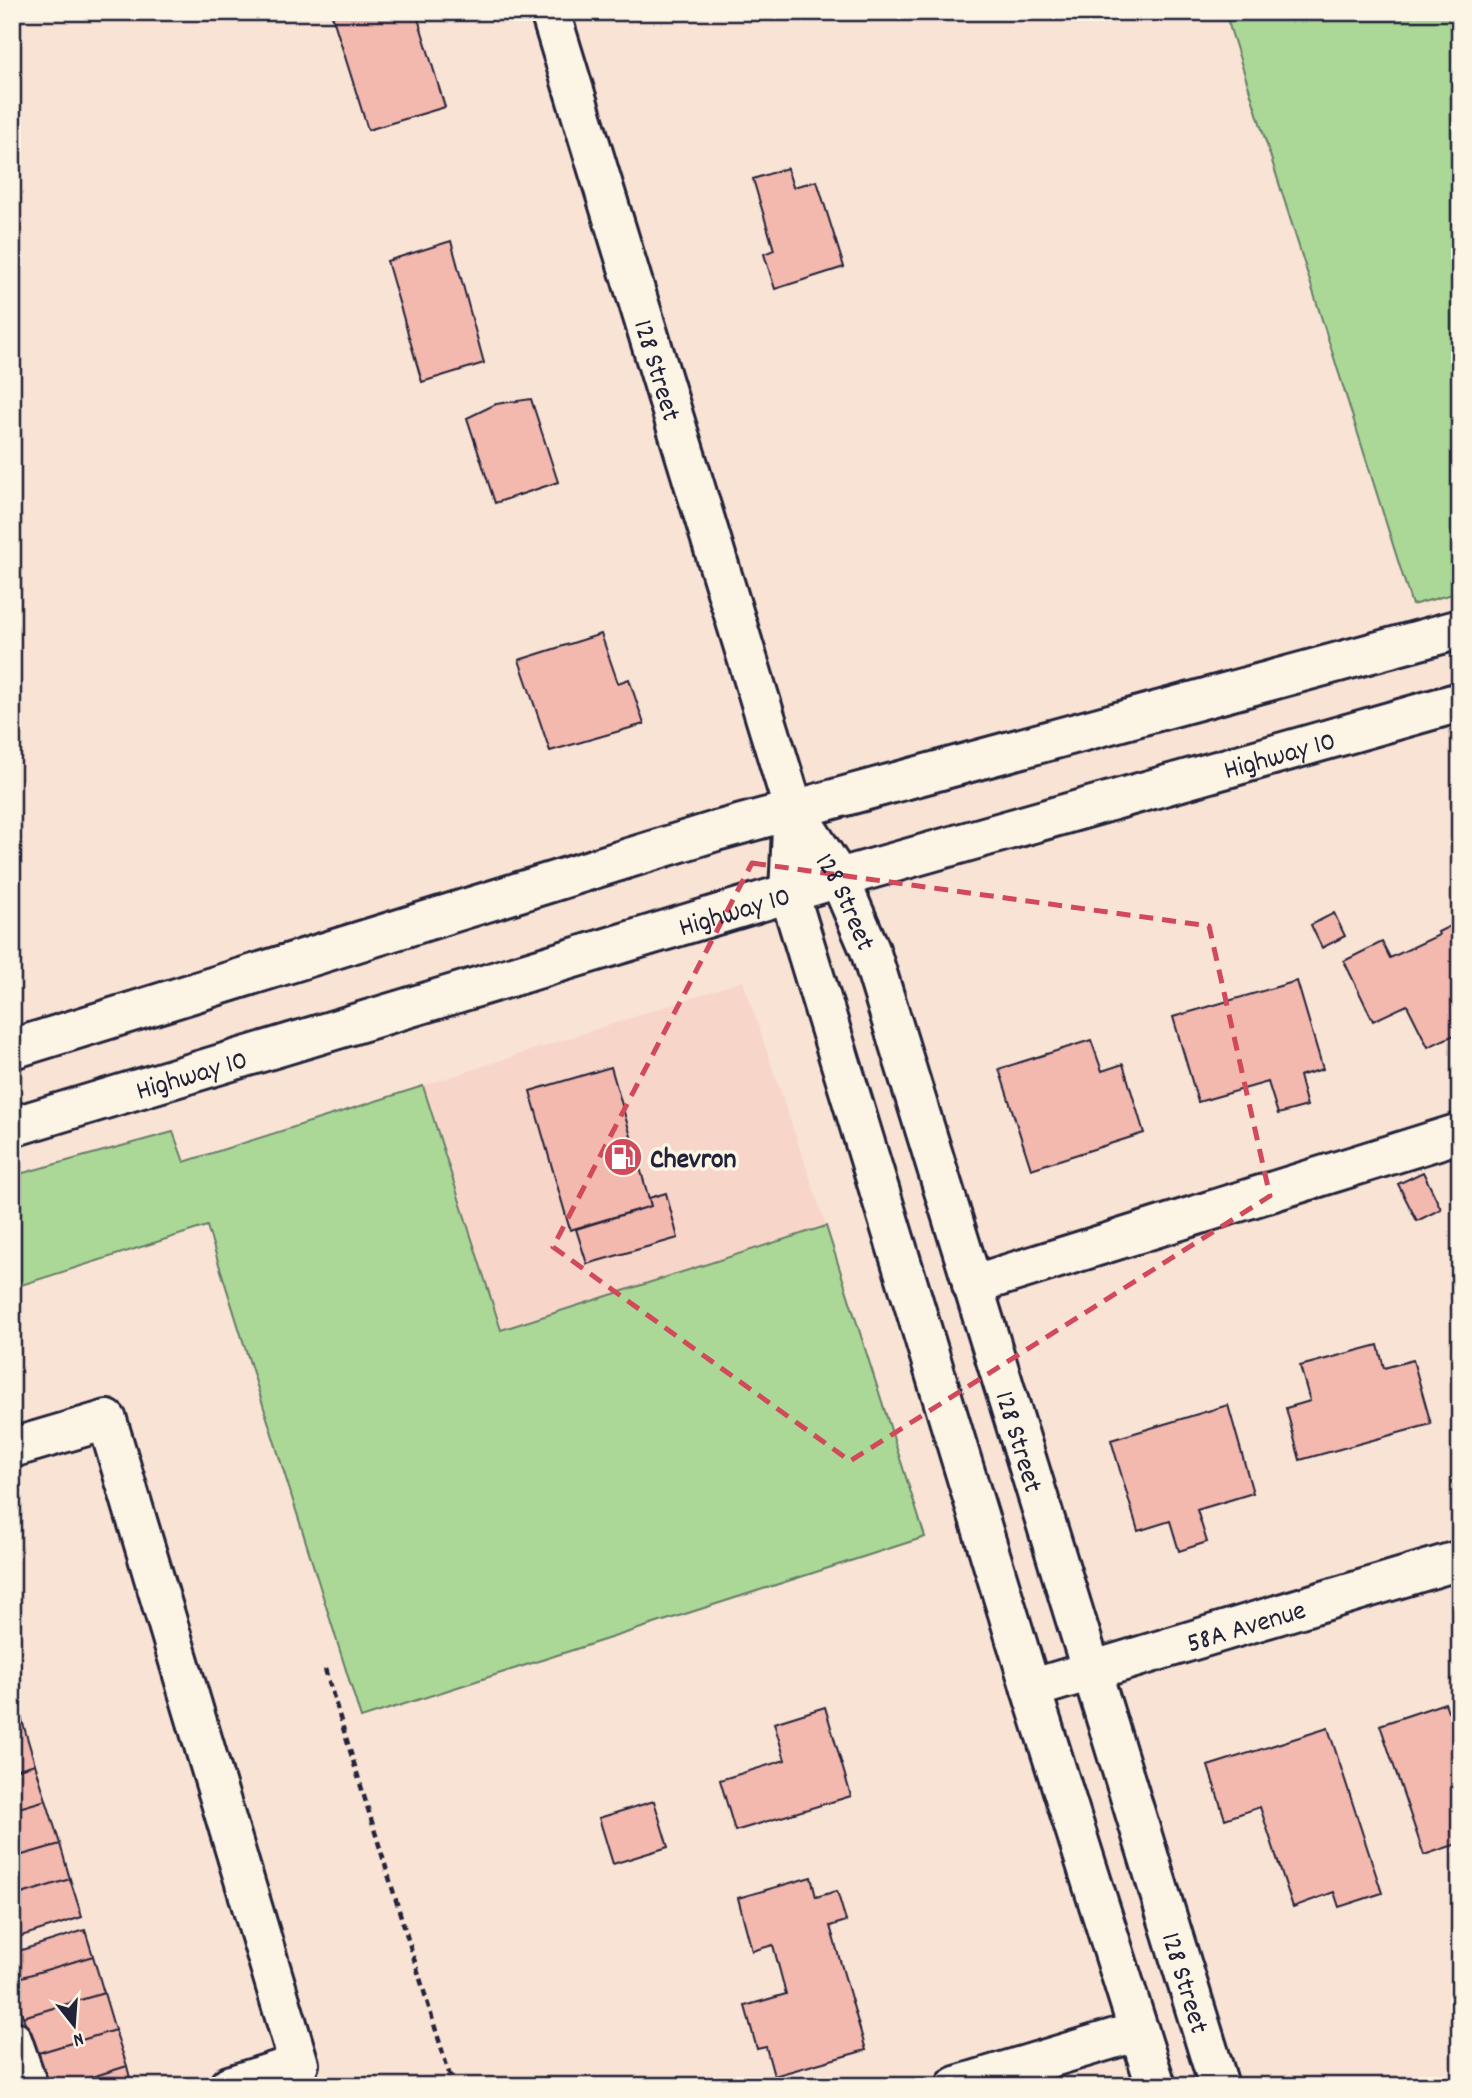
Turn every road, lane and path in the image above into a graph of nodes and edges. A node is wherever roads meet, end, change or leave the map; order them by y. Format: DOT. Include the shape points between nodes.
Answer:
graph roads {
  1 [pos="550,12"];
  2 [pos="1460,629"];
  3 [pos="1460,702"];
  4 [pos="793,808"];
  5 [pos="839,878"];
  6 [pos="789,893"];
  7 [pos="12,1049"];
  8 [pos="12,1127"];
  9 [pos="1460,1133"];
  10 [pos="972,1285"];
  11 [pos="12,1448"];
  12 [pos="1460,1560"];
  13 [pos="325,1669"];
  14 [pos="1092,1671"];
  15 [pos="1031,1689"];
  16 [pos="1139,2031"];
  17 [pos="12,2040"];
  18 [pos="28,2086"];
  19 [pos="229,2086"];
  20 [pos="453,2086"];
  21 [pos="956,2086"];
  22 [pos="1156,2086"];
  23 [pos="1219,2086"];
  1 -- 4 [label="main road, 128 Street"];
  2 -- 4 [label="main road"];
  3 -- 5 [label="main road, Highway 10"];
  4 -- 5 [label="main road, 128 Street"];
  4 -- 6 [label="main road, 128 Street"];
  4 -- 7 [label="main road"];
  5 -- 6 [label="main road, Highway 10"];
  5 -- 10 [label="main road, 128 Street" via="870,950"];
  6 -- 8 [label="main road, Highway 10"];
  6 -- 15 [label="main road, 128 Street"];
  9 -- 10 [label="main road"];
  10 -- 14 [label="main road, 128 Street"];
  11 -- 19 [label="main road" via="107,1420 299,2064"];
  12 -- 14 [label="main road, 58A Avenue"];
  13 -- 20 [label="path"];
  14 -- 15 [label="main road, 58A Avenue"];
  14 -- 23 [label="main road, 128 Street"];
  15 -- 16 [label="main road, 128 Street"];
  16 -- 21 [label="main road"];
  16 -- 22 [label="main road, 128 Street"];
  17 -- 18 [label="main road"];
}
